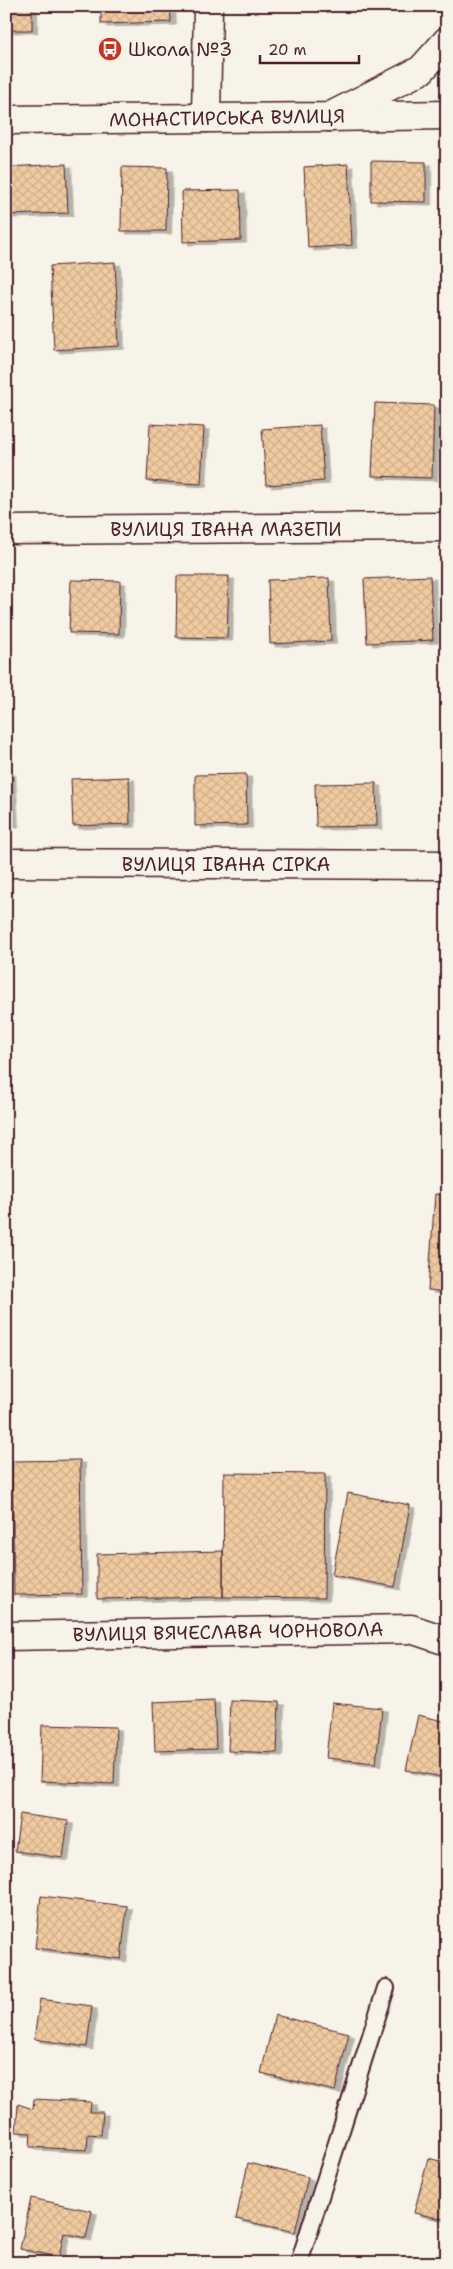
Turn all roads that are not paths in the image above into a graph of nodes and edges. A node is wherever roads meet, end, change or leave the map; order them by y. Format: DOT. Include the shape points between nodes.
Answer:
graph roads {
  1 [pos="208,6"];
  2 [pos="447,41"];
  3 [pos="447,115"];
  4 [pos="329,116"];
  5 [pos="206,118"];
  6 [pos="6,120"];
  7 [pos="447,527"];
  8 [pos="6,530"];
  9 [pos="6,863"];
  10 [pos="447,865"];
  11 [pos="6,1636"];
  12 [pos="447,1641"];
  13 [pos="386,1988"];
  14 [pos="299,2263"];
  1 -- 5 [label="street"];
  2 -- 4 [label="street" via="421,70"];
  3 -- 4 [label="street, МОНАСТИРСЬКА ВУЛИЦЯ"];
  4 -- 5 [label="street, МОНАСТИРСЬКА ВУЛИЦЯ"];
  5 -- 6 [label="street, МОНАСТИРСЬКА ВУЛИЦЯ"];
  7 -- 8 [label="street, ВУЛИЦЯ ІВАНА МАЗЕПИ"];
  9 -- 10 [label="street, ВУЛИЦЯ ІВАНА СІРКА"];
  11 -- 12 [label="street, ВУЛИЦЯ ВЯЧЕСЛАВА ЧОРНОВОЛА" via="411,1629"];
  13 -- 14 [label="lane"];
}
